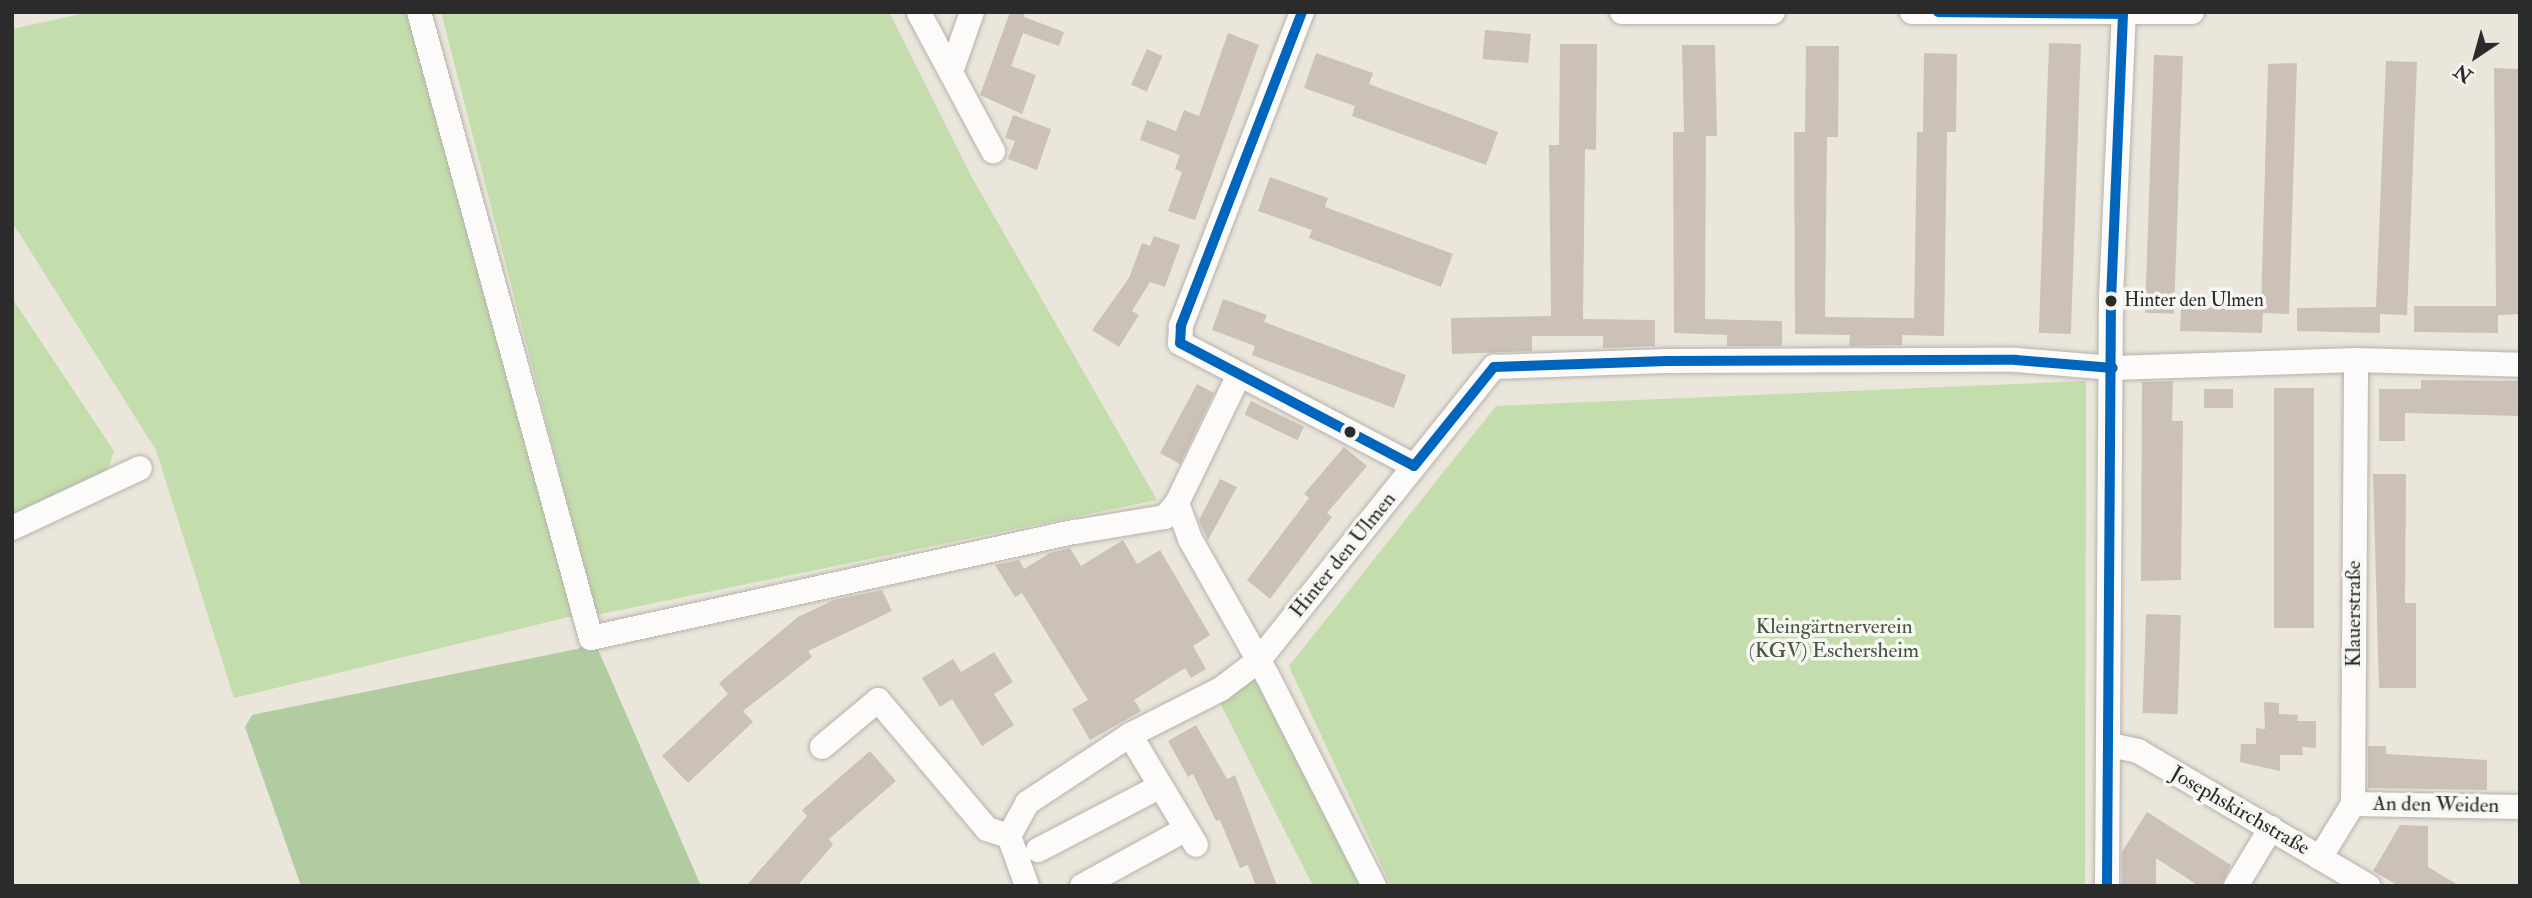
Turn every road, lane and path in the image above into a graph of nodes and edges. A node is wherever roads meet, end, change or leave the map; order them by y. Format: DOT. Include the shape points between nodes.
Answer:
graph roads {
  1 [pos="419,12"];
  2 [pos="972,12"];
  3 [pos="1302,12"];
  4 [pos="1622,12"];
  5 [pos="1773,12"];
  6 [pos="1912,12"];
  7 [pos="2192,12"];
  8 [pos="919,13"];
  9 [pos="2124,13"];
  10 [pos="951,72"];
  11 [pos="993,151"];
  12 [pos="2356,360"];
  13 [pos="2520,365"];
  14 [pos="2113,369"];
  15 [pos="1239,375"];
  16 [pos="1414,467"];
  17 [pos="140,468"];
  18 [pos="1177,503"];
  19 [pos="12,528"];
  20 [pos="1259,660"];
  21 [pos="1130,735"];
  22 [pos="2110,745"];
  23 [pos="822,747"];
  24 [pos="1159,787"];
  25 [pos="2353,804"];
  26 [pos="2520,807"];
  27 [pos="2271,828"];
  28 [pos="1009,835"];
  29 [pos="1038,849"];
  30 [pos="2320,858"];
  31 [pos="1027,886"];
  32 [pos="1082,886"];
  33 [pos="1374,886"];
  34 [pos="2107,886"];
  35 [pos="2236,886"];
  36 [pos="2368,886"];
  1 -- 18 [label="street" via="591,638 1075,532 1165,517"];
  2 -- 10 [label="street"];
  3 -- 15 [label="street" via="1181,326 1180,342"];
  4 -- 5 [label="street"];
  6 -- 9 [label="street"];
  7 -- 9 [label="street"];
  8 -- 10 [label="street"];
  9 -- 14 [label="street" via="2111,297"];
  10 -- 11 [label="street"];
  12 -- 13 [label="street, Hinter den Ulmen"];
  12 -- 14 [label="street, Hinter den Ulmen"];
  12 -- 25 [label="street, Klauerstraße"];
  14 -- 16 [label="street, Hinter den Ulmen" via="2016,360 1652,361 1494,367"];
  14 -- 22 [label="street"];
  15 -- 16 [label="street"];
  15 -- 18 [label="street"];
  16 -- 20 [label="street, Hinter den Ulmen"];
  17 -- 19 [label="street"];
  18 -- 20 [label="street" via="1189,540"];
  20 -- 21 [label="street, Hinter den Ulmen" via="1221,689"];
  20 -- 33 [label="street"];
  21 -- 24 [label="street"];
  21 -- 28 [label="street, Hinter den Ulmen" via="1027,803"];
  22 -- 27 [label="street, Josephskirchstraße" via="2138,751"];
  22 -- 34 [label="street"];
  23 -- 28 [label="street" via="878,700 987,829"];
  24 -- 29 [label="street"];
  24 -- 32 [label="street" via="1191,837"];
  25 -- 26 [label="street, An den Weiden"];
  25 -- 30 [label="street"];
  27 -- 30 [label="street, Josephskirchstraße"];
  27 -- 35 [label="street"];
  28 -- 31 [label="street"];
  30 -- 36 [label="street, Josephskirchstraße"];
}
